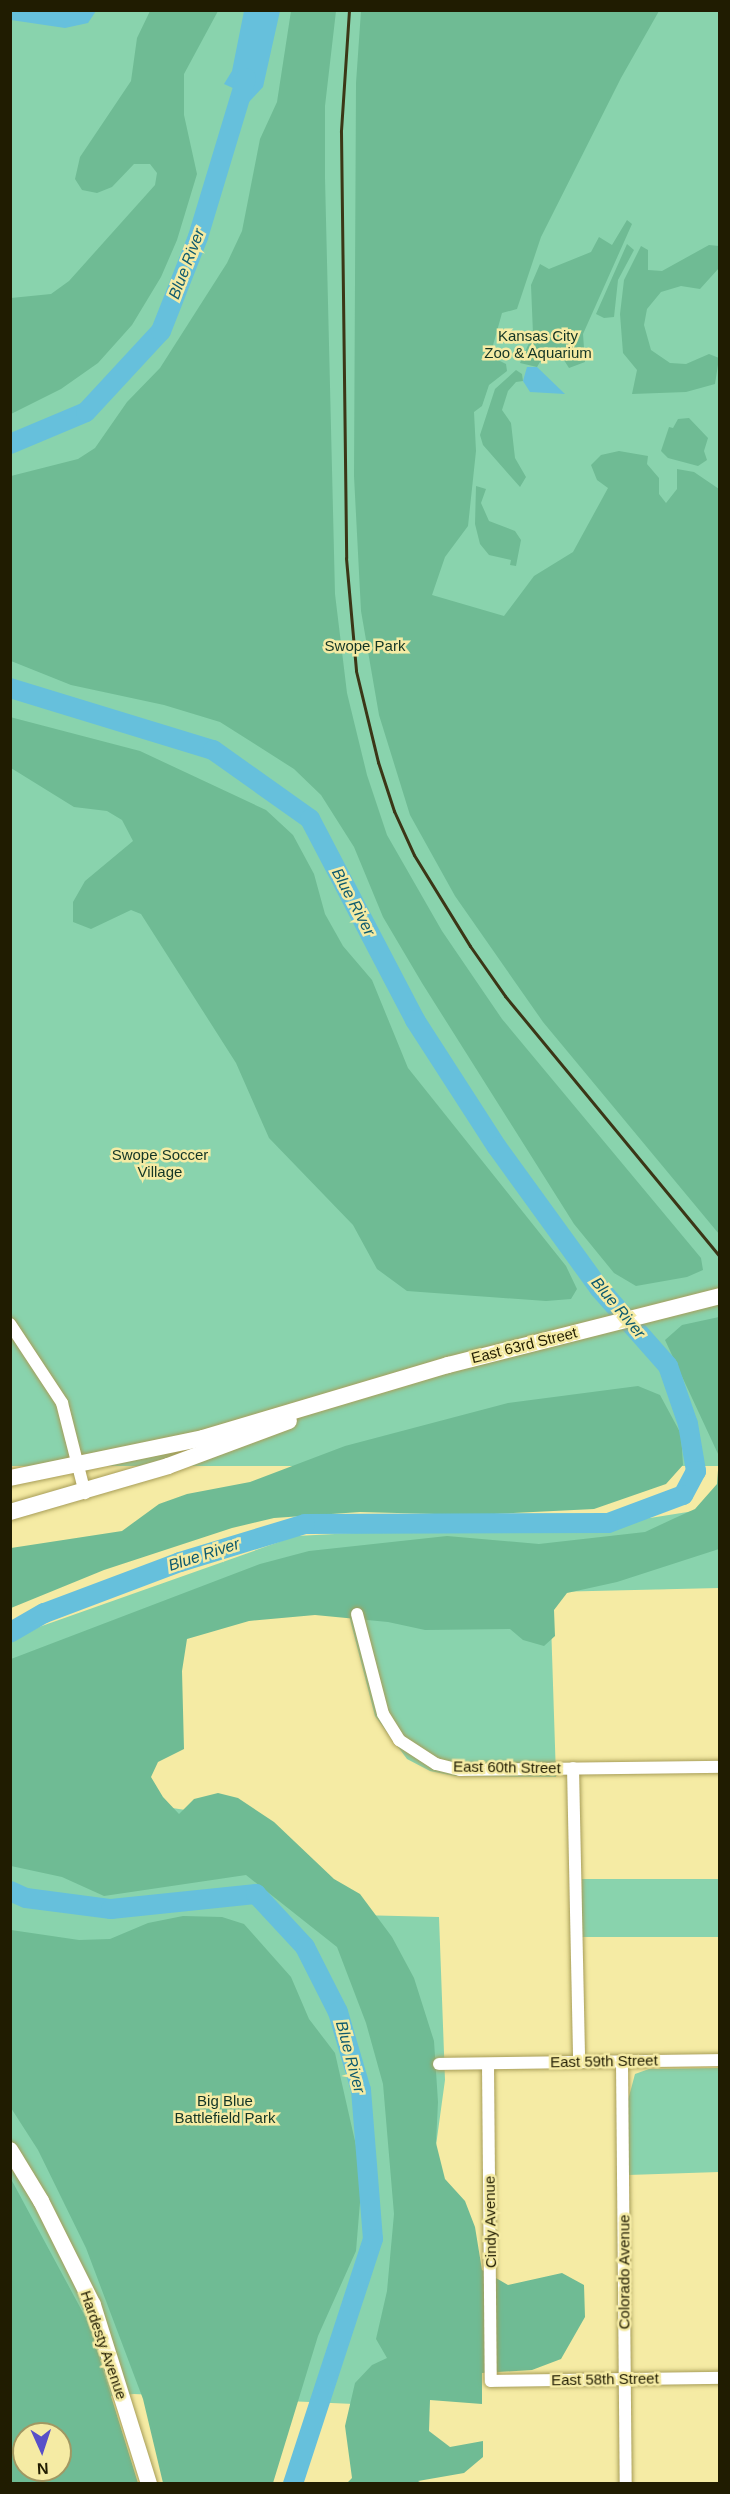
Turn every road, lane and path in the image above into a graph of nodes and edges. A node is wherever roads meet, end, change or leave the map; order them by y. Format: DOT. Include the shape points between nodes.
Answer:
graph roads {
  1 [pos="720,1296"];
  2 [pos="10,1324"];
  3 [pos="330,1400"];
  4 [pos="79,1464"];
  5 [pos="10,1478"];
  6 [pos="85,1493"];
  7 [pos="10,1512"];
  8 [pos="357,1614"];
  9 [pos="720,1767"];
  10 [pos="573,1768"];
  11 [pos="720,2060"];
  12 [pos="579,2061"];
  13 [pos="622,2061"];
  14 [pos="439,2064"];
  15 [pos="488,2064"];
  16 [pos="10,2150"];
  17 [pos="720,2378"];
  18 [pos="624,2379"];
  19 [pos="491,2381"];
  20 [pos="148,2480"];
  21 [pos="626,2484"];
  1 -- 3 [label="main road, East 63rd Street" via="448,1365"];
  2 -- 4 [label="street" via="62,1403"];
  3 -- 4 [label="main road, East 63rd Street" via="192,1441"];
  3 -- 6 [label="main road, East 63rd Street" via="266,1433"];
  4 -- 5 [label="main road, East 63rd Street"];
  4 -- 6 [label="street"];
  6 -- 7 [label="main road, East 63rd Street"];
  8 -- 10 [label="street, East 60th Street" via="383,1714 399,1740 414,1752 436,1764 460,1770"];
  9 -- 10 [label="street, East 60th Street"];
  10 -- 12 [label="street"];
  11 -- 13 [label="street, East 59th Street"];
  12 -- 13 [label="street, East 59th Street"];
  12 -- 15 [label="street, East 59th Street"];
  13 -- 18 [label="street, Colorado Avenue"];
  14 -- 15 [label="street, East 59th Street"];
  15 -- 19 [label="street, Cindy Avenue"];
  16 -- 20 [label="main road, Hardesty Avenue" via="41,2201 93,2305"];
  17 -- 18 [label="street, East 58th Street"];
  18 -- 19 [label="street, East 58th Street"];
  18 -- 21 [label="street, Colorado Avenue"];
}
